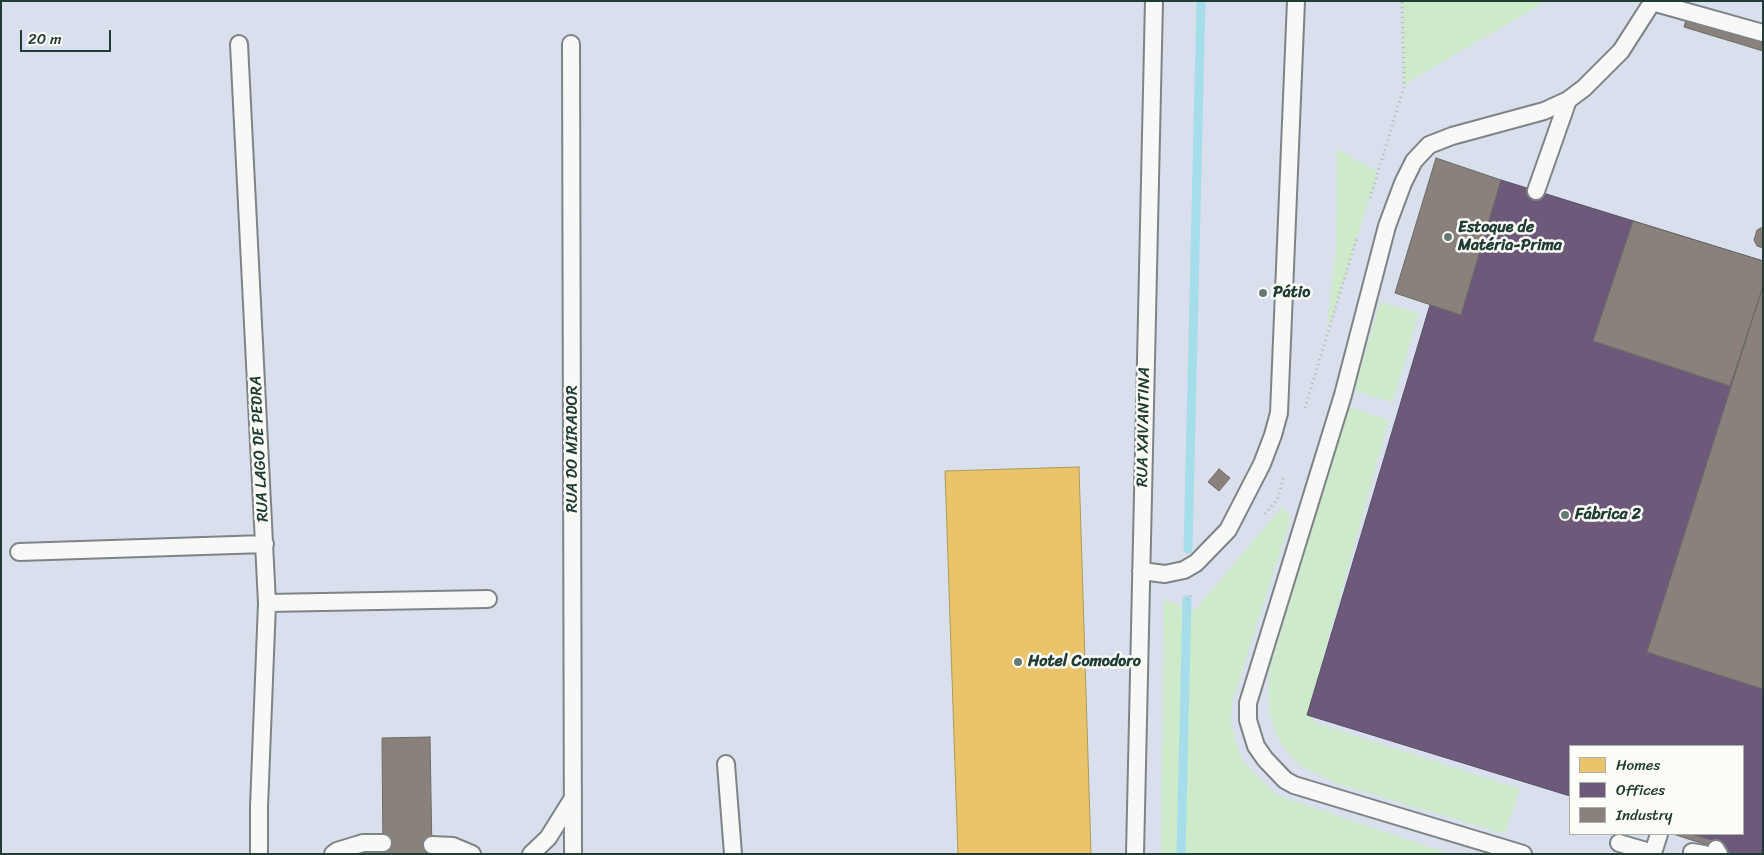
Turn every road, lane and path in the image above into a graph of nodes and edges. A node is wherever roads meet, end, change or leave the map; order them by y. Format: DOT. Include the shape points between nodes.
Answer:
graph roads {
  1 [pos="1154,1"];
  2 [pos="1296,1"];
  3 [pos="1402,1"];
  4 [pos="1653,2"];
  5 [pos="1763,33"];
  6 [pos="238,44"];
  7 [pos="572,44"];
  8 [pos="1568,100"];
  9 [pos="1536,191"];
  10 [pos="1369,200"];
  11 [pos="1357,236"];
  12 [pos="1331,320"];
  13 [pos="265,544"];
  14 [pos="18,552"];
  15 [pos="1141,571"];
  16 [pos="488,599"];
  17 [pos="266,603"];
  18 [pos="726,764"];
  19 [pos="573,798"];
  20 [pos="1660,835"];
  21 [pos="383,843"];
  22 [pos="1618,843"];
  23 [pos="432,844"];
  24 [pos="259,854"];
  25 [pos="333,854"];
  26 [pos="472,854"];
  27 [pos="531,854"];
  28 [pos="573,854"];
  29 [pos="733,854"];
  30 [pos="1135,854"];
  31 [pos="1523,854"];
  1 -- 15 [label="lane, RUA XAVANTINA"];
  2 -- 15 [label="lane" via="1279,413 1262,464 1228,530 1196,563 1184,570 1165,574"];
  3 -- 10 [label="path" via="1404,87"];
  4 -- 5 [label="lane"];
  4 -- 8 [label="lane" via="1621,50"];
  6 -- 13 [label="lane, RUA LAGO DE PEDRA"];
  7 -- 19 [label="lane, RUA DO MIRADOR"];
  8 -- 9 [label="lane"];
  8 -- 31 [label="lane" via="1544,111 1452,136 1429,145 1414,160 1387,226 1343,395 1248,703 1248,720 1256,746 1284,780"];
  11 -- 12 [label="path"];
  13 -- 14 [label="lane"];
  13 -- 17 [label="lane, RUA LAGO DE PEDRA"];
  15 -- 30 [label="lane, RUA XAVANTINA"];
  16 -- 17 [label="lane"];
  17 -- 24 [label="lane, RUA LAGO DE PEDRA"];
  18 -- 29 [label="lane"];
  19 -- 27 [label="lane" via="548,838"];
  19 -- 28 [label="lane, RUA DO MIRADOR"];
  20 -- 22 [label="lane" via="1653,853"];
  21 -- 25 [label="lane" via="363,842"];
  23 -- 26 [label="lane" via="453,846"];
}
